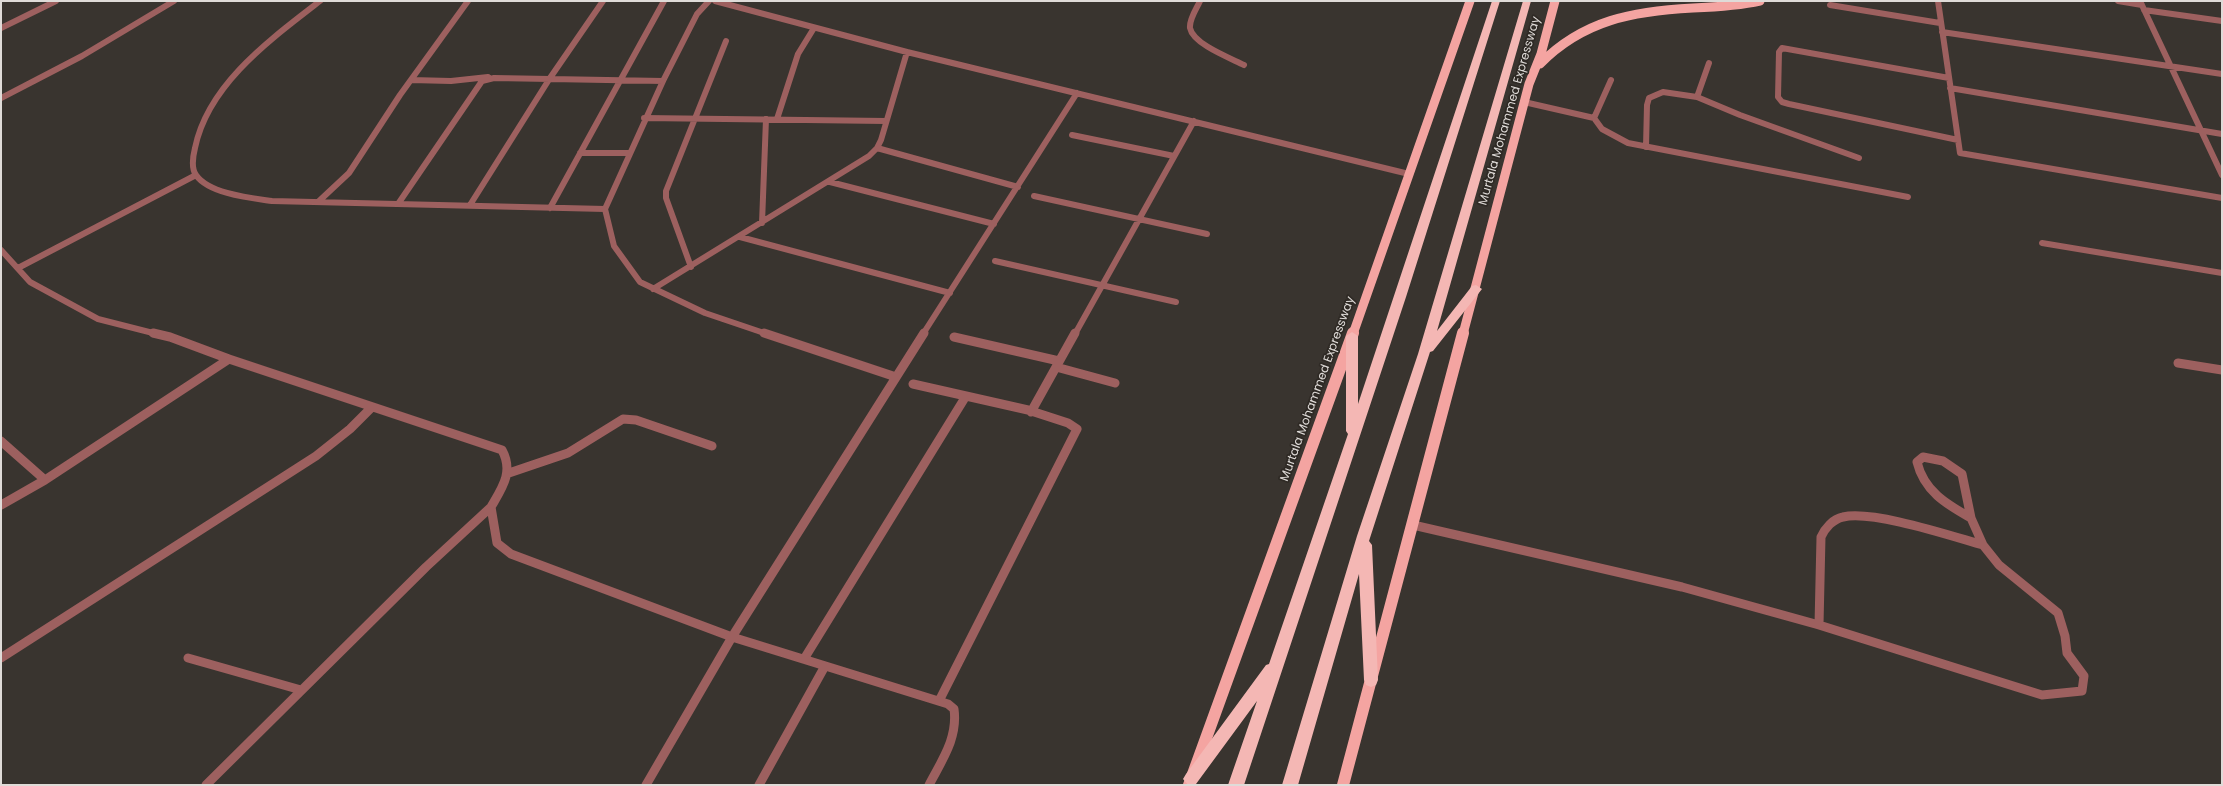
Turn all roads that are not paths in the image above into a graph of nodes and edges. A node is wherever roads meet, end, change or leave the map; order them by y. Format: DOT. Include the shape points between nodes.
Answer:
graph roads {
  1 [pos="56,1"];
  2 [pos="174,1"];
  3 [pos="320,1"];
  4 [pos="468,1"];
  5 [pos="603,1"];
  6 [pos="664,1"];
  7 [pos="709,1"];
  8 [pos="715,1"];
  9 [pos="1200,1"];
  10 [pos="1496,1"];
  11 [pos="1527,1"];
  12 [pos="1555,1"];
  13 [pos="1760,1"];
  14 [pos="1938,1"];
  15 [pos="2118,1"];
  16 [pos="1468,4"];
  17 [pos="1830,5"];
  18 [pos="2142,5"];
  19 [pos="2222,21"];
  20 [pos="1940,23"];
  21 [pos="1,28"];
  22 [pos="814,28"];
  23 [pos="1942,32"];
  24 [pos="726,41"];
  25 [pos="907,52"];
  26 [pos="1709,63"];
  27 [pos="1244,65"];
  28 [pos="2169,66"];
  29 [pos="2222,74"];
  30 [pos="494,78"];
  31 [pos="550,78"];
  32 [pos="1949,78"];
  33 [pos="411,80"];
  34 [pos="620,80"];
  35 [pos="1611,80"];
  36 [pos="663,81"];
  37 [pos="1529,84"];
  38 [pos="1950,88"];
  39 [pos="1077,92"];
  40 [pos="1697,97"];
  41 [pos="1,98"];
  42 [pos="1524,102"];
  43 [pos="644,118"];
  44 [pos="695,118"];
  45 [pos="1594,118"];
  46 [pos="766,119"];
  47 [pos="777,119"];
  48 [pos="886,121"];
  49 [pos="1194,121"];
  50 [pos="2200,131"];
  51 [pos="2222,134"];
  52 [pos="1072,135"];
  53 [pos="1958,140"];
  54 [pos="1646,147"];
  55 [pos="877,148"];
  56 [pos="580,153"];
  57 [pos="629,153"];
  58 [pos="1174,156"];
  59 [pos="1859,158"];
  60 [pos="1409,174"];
  61 [pos="196,175"];
  62 [pos="2222,175"];
  63 [pos="830,182"];
  64 [pos="1018,186"];
  65 [pos="1034,196"];
  66 [pos="1908,197"];
  67 [pos="2222,198"];
  68 [pos="318,202"];
  69 [pos="398,204"];
  70 [pos="470,205"];
  71 [pos="550,208"];
  72 [pos="605,209"];
  73 [pos="1139,219"];
  74 [pos="762,223"];
  75 [pos="994,224"];
  76 [pos="1207,234"];
  77 [pos="740,237"];
  78 [pos="2042,243"];
  79 [pos="1,250"];
  80 [pos="995,261"];
  81 [pos="691,266"];
  82 [pos="18,268"];
  83 [pos="2222,273"];
  84 [pos="1102,285"];
  85 [pos="653,289"];
  86 [pos="1476,289"];
  87 [pos="950,293"];
  88 [pos="1176,302"];
  89 [pos="1352,336"];
  90 [pos="954,337"];
  91 [pos="1424,354"];
  92 [pos="229,359"];
  93 [pos="2178,363"];
  94 [pos="1058,364"];
  95 [pos="2222,370"];
  96 [pos="896,377"];
  97 [pos="1115,382"];
  98 [pos="913,384"];
  99 [pos="966,396"];
  100 [pos="372,407"];
  101 [pos="1031,412"];
  102 [pos="1,442"];
  103 [pos="1352,442"];
  104 [pos="712,446"];
  105 [pos="509,472"];
  106 [pos="45,480"];
  107 [pos="1,505"];
  108 [pos="491,507"];
  109 [pos="1971,518"];
  110 [pos="1413,525"];
  111 [pos="1364,536"];
  112 [pos="1983,545"];
  113 [pos="1819,625"];
  114 [pos="732,637"];
  115 [pos="1,658"];
  116 [pos="188,658"];
  117 [pos="804,659"];
  118 [pos="1278,661"];
  119 [pos="825,666"];
  120 [pos="1371,680"];
  121 [pos="301,690"];
  122 [pos="939,701"];
  123 [pos="1190,782"];
  124 [pos="206,785"];
  125 [pos="646,785"];
  126 [pos="759,785"];
  127 [pos="929,785"];
  128 [pos="1236,785"];
  129 [pos="1290,785"];
  130 [pos="1342,785"];
  1 -- 21 [label="street"];
  2 -- 41 [label="street" via="82,56"];
  3 -- 61 [label="street" via="257,53 228,84 207,114 194,144 192,166"];
  4 -- 33 [label="street"];
  5 -- 31 [label="street"];
  6 -- 34 [label="street"];
  7 -- 36 [label="street" via="697,14"];
  8 -- 22 [label="street"];
  9 -- 27 [label="street" via="1190,27 1192,33 1208,46"];
  10 -- 103 [label="highway"];
  11 -- 91 [label="highway, Murtala Mohammed Expressway"];
  12 -- 37 [label="highway, Murtala Mohammed Expressway" via="1541,54"];
  13 -- 37 [label="highway" via="1733,7 1648,12 1591,27 1575,34 1549,53"];
  14 -- 20 [label="street"];
  15 -- 18 [label="street"];
  16 -- 60 [label="highway, Murtala Mohammed Expressway"];
  17 -- 20 [label="street"];
  18 -- 19 [label="street"];
  18 -- 28 [label="street"];
  20 -- 23 [label="street"];
  22 -- 25 [label="street"];
  22 -- 47 [label="street" via="798,54"];
  23 -- 28 [label="street"];
  23 -- 32 [label="street"];
  24 -- 44 [label="street"];
  25 -- 39 [label="street"];
  25 -- 48 [label="street"];
  26 -- 40 [label="street"];
  28 -- 29 [label="street"];
  28 -- 50 [label="street"];
  30 -- 31 [label="street"];
  30 -- 33 [label="street" via="482,76 451,80"];
  30 -- 69 [label="street" via="480,83"];
  31 -- 34 [label="street"];
  31 -- 70 [label="street"];
  32 -- 38 [label="street"];
  32 -- 53 [label="street" via="1782,48 1779,52 1778,97 1782,102 1789,104"];
  33 -- 68 [label="street" via="350,173"];
  34 -- 36 [label="street"];
  34 -- 56 [label="street"];
  35 -- 45 [label="street"];
  36 -- 43 [label="street"];
  37 -- 42 [label="highway, Murtala Mohammed Expressway"];
  38 -- 50 [label="street"];
  38 -- 53 [label="street"];
  39 -- 49 [label="street"];
  39 -- 64 [label="street"];
  40 -- 54 [label="street" via="1663,92 1649,98"];
  40 -- 59 [label="street"];
  42 -- 45 [label="street"];
  42 -- 86 [label="highway, Murtala Mohammed Expressway"];
  43 -- 44 [label="street"];
  43 -- 57 [label="street"];
  44 -- 46 [label="street"];
  44 -- 81 [label="street" via="666,191 666,198"];
  45 -- 54 [label="street" via="1602,128 1614,136"];
  46 -- 47 [label="street"];
  46 -- 74 [label="street"];
  47 -- 48 [label="street"];
  48 -- 55 [label="street"];
  49 -- 58 [label="street"];
  49 -- 60 [label="street"];
  50 -- 51 [label="street"];
  50 -- 62 [label="street"];
  52 -- 58 [label="street"];
  53 -- 67 [label="street" via="1960,152"];
  54 -- 66 [label="street" via="1701,155"];
  55 -- 63 [label="street"];
  55 -- 64 [label="street"];
  56 -- 57 [label="street"];
  56 -- 71 [label="street"];
  57 -- 72 [label="street"];
  58 -- 73 [label="street"];
  60 -- 89 [label="highway, Murtala Mohammed Expressway"];
  61 -- 68 [label="street" via="217,189 255,199"];
  61 -- 82 [label="street"];
  63 -- 74 [label="street"];
  63 -- 75 [label="street"];
  64 -- 75 [label="street"];
  65 -- 73 [label="street"];
  68 -- 69 [label="street"];
  69 -- 70 [label="street"];
  70 -- 71 [label="street"];
  71 -- 72 [label="street"];
  72 -- 85 [label="street" via="614,246 621,259 640,282"];
  73 -- 76 [label="street"];
  73 -- 84 [label="street"];
  74 -- 77 [label="street"];
  75 -- 87 [label="street"];
  77 -- 81 [label="street"];
  77 -- 87 [label="street"];
  78 -- 83 [label="street"];
  79 -- 82 [label="street"];
  80 -- 84 [label="street"];
  81 -- 85 [label="street"];
  82 -- 92 [label="street" via="30,282 98,319 170,337"];
  84 -- 88 [label="street"];
  84 -- 94 [label="street"];
  85 -- 96 [label="street" via="713,316"];
  86 -- 91 [label="highway"];
  86 -- 110 [label="highway, Murtala Mohammed Expressway"];
  87 -- 96 [label="street"];
  89 -- 103 [label="highway"];
  89 -- 123 [label="highway, Murtala Mohammed Expressway"];
  90 -- 94 [label="street"];
  91 -- 111 [label="highway, Murtala Mohammed Expressway"];
  92 -- 100 [label="street"];
  92 -- 106 [label="street"];
  93 -- 95 [label="street"];
  94 -- 97 [label="street"];
  94 -- 101 [label="street"];
  96 -- 114 [label="street"];
  98 -- 99 [label="street"];
  99 -- 101 [label="street"];
  99 -- 117 [label="street"];
  100 -- 105 [label="street" via="502,450 509,460"];
  100 -- 115 [label="street" via="350,429 310,460"];
  101 -- 122 [label="street" via="1075,426 1076,434"];
  102 -- 106 [label="street"];
  103 -- 118 [label="highway"];
  104 -- 105 [label="street" via="636,420 623,419 568,453"];
  105 -- 108 [label="street"];
  106 -- 107 [label="street"];
  108 -- 114 [label="street" via="497,543 511,554"];
  108 -- 121 [label="street"];
  109 -- 109 [label="street" via="1962,474 1943,461 1923,457 1917,462 1919,476 1937,498"];
  109 -- 112 [label="street"];
  110 -- 113 [label="street" via="1682,587"];
  110 -- 120 [label="highway, Murtala Mohammed Expressway"];
  111 -- 120 [label="highway"];
  111 -- 129 [label="highway, Murtala Mohammed Expressway"];
  112 -- 113 [label="street" via="1870,517 1844,517 1835,520 1824,530 1821,537"];
  112 -- 113 [label="street" via="1999,565 2058,613 2067,653 2084,676 2082,691 2042,695"];
  114 -- 117 [label="street"];
  114 -- 125 [label="street"];
  116 -- 121 [label="street"];
  117 -- 119 [label="street"];
  118 -- 123 [label="highway"];
  118 -- 128 [label="highway"];
  119 -- 122 [label="street"];
  119 -- 126 [label="street"];
  120 -- 130 [label="highway, Murtala Mohammed Expressway"];
  121 -- 124 [label="street"];
  122 -- 127 [label="street" via="954,709 957,720 955,736"];
}
